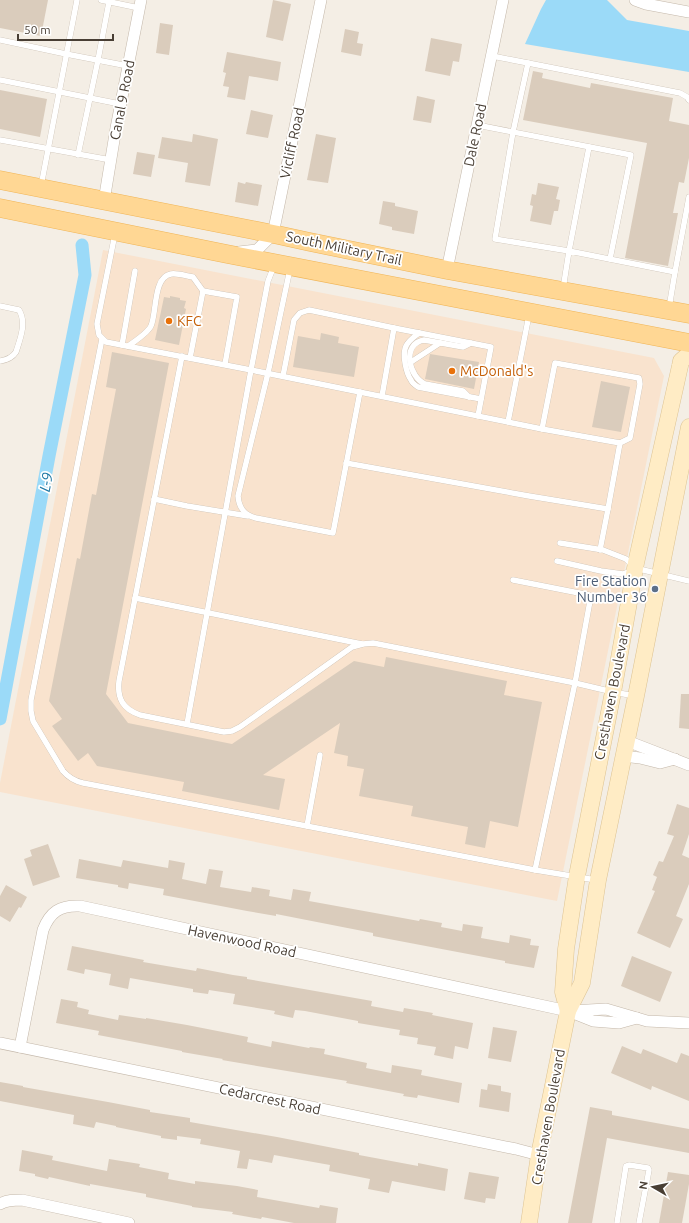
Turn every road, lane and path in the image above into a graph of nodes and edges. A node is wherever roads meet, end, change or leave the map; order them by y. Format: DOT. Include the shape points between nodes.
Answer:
graph roads {
  1 [pos="77,0"];
  2 [pos="101,0"];
  3 [pos="321,0"];
  4 [pos="503,0"];
  5 [pos="635,0"];
  6 [pos="109,2"];
  7 [pos="140,4"];
  8 [pos="689,12"];
  9 [pos="0,40"];
  10 [pos="66,54"];
  11 [pos="492,56"];
  12 [pos="98,60"];
  13 [pos="528,63"];
  14 [pos="128,66"];
  15 [pos="0,80"];
  16 [pos="59,92"];
  17 [pos="91,98"];
  18 [pos="689,100"];
  19 [pos="120,104"];
  20 [pos="477,125"];
  21 [pos="513,132"];
  22 [pos="0,140"];
  23 [pos="589,147"];
  24 [pos="48,149"];
  25 [pos="78,155"];
  26 [pos="110,160"];
  27 [pos="0,180"];
  28 [pos="32,186"];
  29 [pos="0,187"];
  30 [pos="689,197"];
  31 [pos="104,201"];
  32 [pos="0,208"];
  33 [pos="116,231"];
  34 [pos="273,234"];
  35 [pos="310,242"];
  36 [pos="569,251"];
  37 [pos="227,254"];
  38 [pos="610,259"];
  39 [pos="282,265"];
  40 [pos="447,270"];
  41 [pos="135,271"];
  42 [pos="675,272"];
  43 [pos="203,291"];
  44 [pos="562,291"];
  45 [pos="0,306"];
  46 [pos="668,311"];
  47 [pos="529,312"];
  48 [pos="689,314"];
  49 [pos="394,328"];
  50 [pos="419,333"];
  51 [pos="102,339"];
  52 [pos="440,343"];
  53 [pos="472,343"];
  54 [pos="689,343"];
  55 [pos="125,346"];
  56 [pos="689,354"];
  57 [pos="182,356"];
  58 [pos="190,358"];
  59 [pos="0,361"];
  60 [pos="411,362"];
  61 [pos="224,364"];
  62 [pos="251,370"];
  63 [pos="268,373"];
  64 [pos="283,376"];
  65 [pos="360,392"];
  66 [pos="382,396"];
  67 [pos="469,397"];
  68 [pos="481,399"];
  69 [pos="478,416"];
  70 [pos="508,422"];
  71 [pos="689,427"];
  72 [pos="542,429"];
  73 [pos="620,444"];
  74 [pos="346,463"];
  75 [pos="154,499"];
  76 [pos="608,509"];
  77 [pos="225,512"];
  78 [pos="249,516"];
  79 [pos="560,543"];
  80 [pos="600,550"];
  81 [pos="557,561"];
  82 [pos="635,568"];
  83 [pos="660,574"];
  84 [pos="513,580"];
  85 [pos="689,581"];
  86 [pos="135,598"];
  87 [pos="207,612"];
  88 [pos="363,644"];
  89 [pos="575,683"];
  90 [pos="613,692"];
  91 [pos="636,696"];
  92 [pos="187,724"];
  93 [pos="625,749"];
  94 [pos="320,755"];
  95 [pos="689,765"];
  96 [pos="307,826"];
  97 [pos="535,870"];
  98 [pos="577,876"];
  99 [pos="598,880"];
  100 [pos="568,1011"];
  101 [pos="689,1023"];
  102 [pos="0,1043"];
  103 [pos="20,1047"];
  104 [pos="539,1155"];
  105 [pos="0,1204"];
  106 [pos="129,1223"];
  107 [pos="529,1223"];
  108 [pos="617,1223"];
  109 [pos="639,1223"];
  1 -- 10 [label="lane"];
  2 -- 6 [label="lane"];
  3 -- 34 [label="street, Vicliff Road"];
  4 -- 11 [label="street, Dale Road"];
  5 -- 8 [label="street"];
  6 -- 7 [label="lane"];
  6 -- 12 [label="lane"];
  7 -- 14 [label="street, Canal 9 Road"];
  9 -- 10 [label="lane"];
  10 -- 12 [label="lane"];
  10 -- 16 [label="lane"];
  11 -- 13 [label="lane"];
  11 -- 20 [label="street, Dale Road"];
  12 -- 14 [label="lane"];
  12 -- 17 [label="lane"];
  13 -- 18 [label="lane" via="680,93"];
  13 -- 21 [label="lane"];
  14 -- 19 [label="street, Canal 9 Road"];
  15 -- 16 [label="lane"];
  16 -- 17 [label="lane"];
  16 -- 24 [label="lane"];
  17 -- 19 [label="lane"];
  17 -- 25 [label="lane"];
  19 -- 26 [label="street, Canal 9 Road"];
  20 -- 21 [label="lane"];
  20 -- 40 [label="street, Dale Road"];
  21 -- 23 [label="lane"];
  21 -- 36 [label="lane" via="495,239"];
  22 -- 24 [label="lane"];
  23 -- 36 [label="lane"];
  23 -- 38 [label="lane" via="631,155"];
  24 -- 25 [label="lane"];
  24 -- 28 [label="lane"];
  25 -- 26 [label="lane"];
  26 -- 31 [label="street, Canal 9 Road"];
  27 -- 28 [label="main road, South Military Trail"];
  28 -- 29 [label="main road"];
  28 -- 31 [label="main road, South Military Trail"];
  30 -- 42 [label="lane"];
  31 -- 34 [label="main road, South Military Trail"];
  32 -- 33 [label="main road, South Military Trail"];
  33 -- 37 [label="main road, South Military Trail"];
  33 -- 51 [label="lane" via="97,324"];
  34 -- 35 [label="main road, South Military Trail"];
  34 -- 37 [label="street" via="257,250"];
  35 -- 39 [label="main road"];
  35 -- 40 [label="main road, South Military Trail"];
  36 -- 38 [label="lane"];
  36 -- 44 [label="lane"];
  37 -- 39 [label="main road, South Military Trail"];
  38 -- 42 [label="lane"];
  39 -- 47 [label="main road, South Military Trail"];
  39 -- 62 [label="lane" via="268,281"];
  39 -- 63 [label="lane"];
  40 -- 44 [label="main road, South Military Trail"];
  41 -- 55 [label="lane"];
  42 -- 46 [label="lane"];
  43 -- 55 [label="lane" via="193,277 174,274 166,276 160,282 151,326"];
  43 -- 58 [label="lane"];
  43 -- 61 [label="lane" via="237,297"];
  44 -- 46 [label="main road, South Military Trail"];
  45 -- 59 [label="lane" via="19,310 23,320 14,356"];
  46 -- 48 [label="main road, South Military Trail"];
  47 -- 54 [label="main road, South Military Trail"];
  47 -- 70 [label="lane"];
  49 -- 50 [label="lane"];
  49 -- 64 [label="lane" via="304,310 294,320"];
  49 -- 66 [label="lane"];
  50 -- 53 [label="lane"];
  50 -- 67 [label="lane" via="405,348 406,369 411,381 418,387"];
  51 -- 55 [label="lane"];
  51 -- 96 [label="lane" via="31,700 33,721 63,771 75,781"];
  52 -- 53 [label="lane" via="463,347"];
  52 -- 60 [label="lane"];
  52 -- 60 [label="lane" via="424,340 414,344 409,354"];
  53 -- 68 [label="lane" via="491,347"];
  55 -- 57 [label="lane"];
  56 -- 82 [label="street, Cresthaven Boulevard" via="681,361"];
  57 -- 58 [label="lane"];
  57 -- 75 [label="lane"];
  58 -- 61 [label="lane"];
  60 -- 67 [label="lane" via="415,377 420,382 463,391"];
  61 -- 62 [label="lane"];
  62 -- 63 [label="lane"];
  62 -- 77 [label="lane"];
  63 -- 64 [label="lane"];
  63 -- 78 [label="lane" via="238,496 241,508"];
  64 -- 65 [label="lane"];
  65 -- 66 [label="lane"];
  65 -- 74 [label="lane"];
  66 -- 69 [label="lane"];
  67 -- 68 [label="lane"];
  68 -- 69 [label="lane"];
  69 -- 70 [label="lane"];
  70 -- 72 [label="lane"];
  71 -- 83 [label="street, Cresthaven Boulevard"];
  72 -- 73 [label="lane"];
  72 -- 73 [label="lane" via="555,363 638,378 640,384 630,438"];
  73 -- 76 [label="lane"];
  74 -- 76 [label="lane"];
  74 -- 78 [label="lane" via="333,533"];
  75 -- 77 [label="lane"];
  75 -- 86 [label="lane"];
  76 -- 80 [label="lane"];
  77 -- 78 [label="lane"];
  77 -- 87 [label="lane"];
  79 -- 80 [label="lane"];
  80 -- 82 [label="lane" via="626,559"];
  81 -- 82 [label="lane" via="624,574"];
  82 -- 83 [label="lane"];
  82 -- 90 [label="street, Cresthaven Boulevard"];
  83 -- 85 [label="lane"];
  83 -- 91 [label="street, Cresthaven Boulevard"];
  84 -- 89 [label="lane" via="589,595"];
  86 -- 87 [label="lane"];
  86 -- 92 [label="lane" via="119,681 120,699 132,712 140,715"];
  87 -- 88 [label="lane"];
  87 -- 92 [label="lane"];
  88 -- 89 [label="lane" via="373,643"];
  88 -- 92 [label="lane" via="352,647 240,727 224,732"];
  89 -- 90 [label="lane"];
  89 -- 97 [label="lane"];
  90 -- 91 [label="lane"];
  90 -- 98 [label="street, Cresthaven Boulevard"];
  91 -- 93 [label="street, Cresthaven Boulevard"];
  93 -- 95 [label="street" via="640,758 660,763 675,759"];
  93 -- 99 [label="street, Cresthaven Boulevard"];
  94 -- 96 [label="lane"];
  96 -- 97 [label="lane"];
  97 -- 98 [label="lane"];
  98 -- 99 [label="lane"];
  98 -- 100 [label="street, Cresthaven Boulevard" via="566,950 563,992"];
  99 -- 100 [label="street, Cresthaven Boulevard" via="582,983"];
  100 -- 101 [label="street, Havenwood Road" via="593,1021 619,1023 637,1018 647,1021"];
  100 -- 103 [label="street, Havenwood Road" via="80,906 70,906 53,913 43,930"];
  100 -- 104 [label="street, Cresthaven Boulevard"];
  102 -- 103 [label="street, Cedarcrest Road"];
  103 -- 104 [label="street, Cedarcrest Road"];
  104 -- 107 [label="street, Cresthaven Boulevard"];
  105 -- 106 [label="street" via="22,1200"];
  108 -- 109 [label="lane" via="626,1166 629,1165 649,1170"];
}
